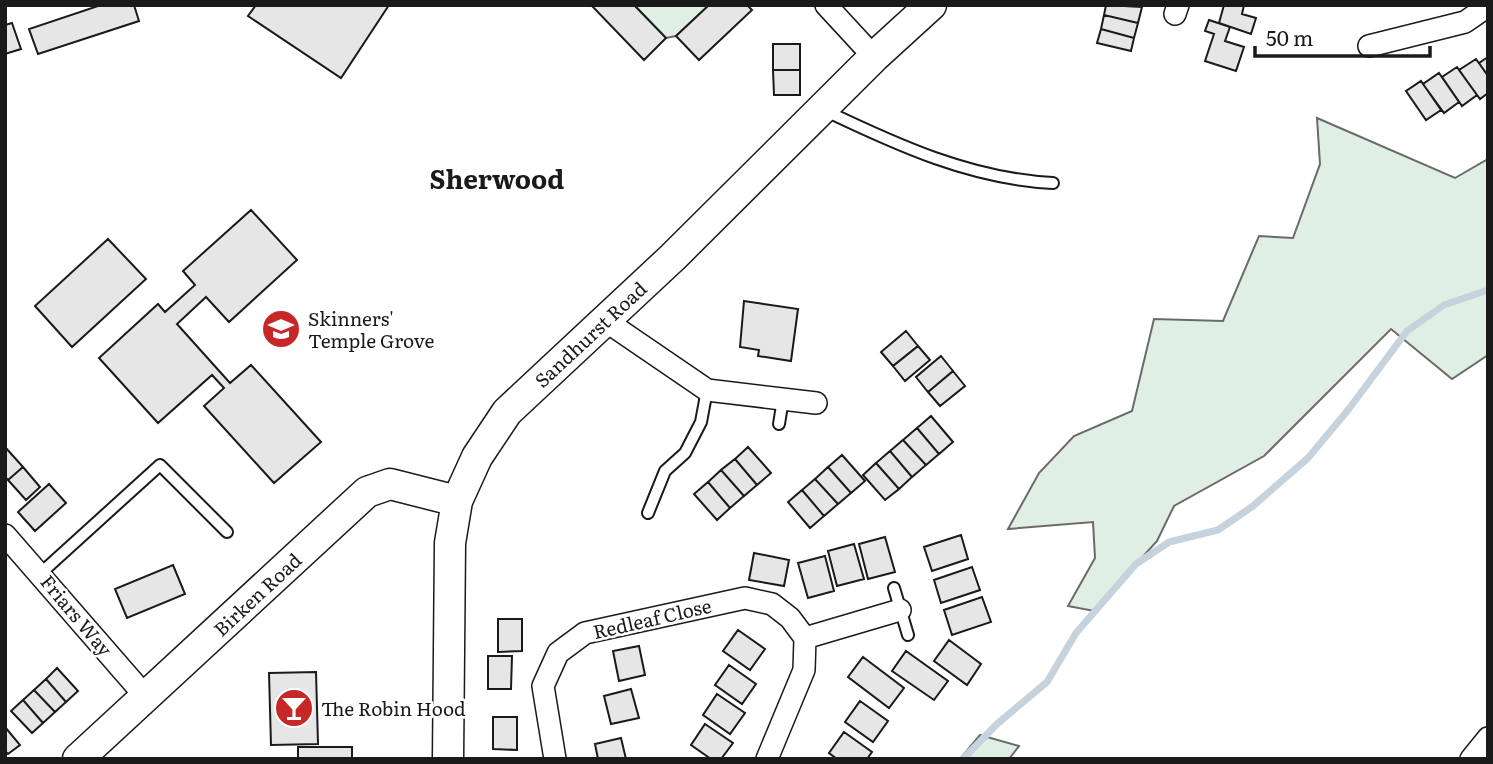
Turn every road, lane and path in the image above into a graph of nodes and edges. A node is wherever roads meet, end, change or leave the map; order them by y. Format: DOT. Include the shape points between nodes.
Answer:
graph roads {
  1 [pos="826,5"];
  2 [pos="931,5"];
  3 [pos="1488,6"];
  4 [pos="1369,46"];
  5 [pos="874,57"];
  6 [pos="822,109"];
  7 [pos="1053,183"];
  8 [pos="603,319"];
  9 [pos="707,390"];
  10 [pos="783,399"];
  11 [pos="816,403"];
  12 [pos="779,424"];
  13 [pos="457,501"];
  14 [pos="648,513"];
  15 [pos="227,532"];
  16 [pos="5,535"];
  17 [pos="41,573"];
  18 [pos="894,588"];
  19 [pos="900,610"];
  20 [pos="908,635"];
  21 [pos="805,639"];
  22 [pos="146,697"];
  23 [pos="1488,738"];
  24 [pos="78,759"];
  25 [pos="448,759"];
  26 [pos="555,759"];
  27 [pos="767,759"];
  28 [pos="1471,759"];
  1 -- 5 [label="street"];
  2 -- 5 [label="street, Sandhurst Road"];
  3 -- 4 [label="street" via="1465,22"];
  5 -- 6 [label="street, Sandhurst Road"];
  6 -- 7 [label="lane" via="904,148 1019,181"];
  6 -- 8 [label="street, Sandhurst Road" via="673,257"];
  8 -- 9 [label="street"];
  8 -- 13 [label="street, Sandhurst Road" via="507,412 477,457"];
  9 -- 10 [label="street"];
  9 -- 14 [label="lane" via="701,422 685,453 665,471"];
  10 -- 11 [label="street"];
  10 -- 12 [label="lane"];
  13 -- 22 [label="street, Birken Road" via="390,484 368,492"];
  13 -- 25 [label="street, Sandhurst Road" via="450,543"];
  15 -- 17 [label="lane" via="160,465"];
  16 -- 17 [label="street, Friars Way"];
  17 -- 22 [label="street, Friars Way"];
  18 -- 19 [label="lane"];
  19 -- 20 [label="lane"];
  19 -- 21 [label="street"];
  21 -- 26 [label="street, Redleaf Close" via="772,604 745,598 585,633 558,653 542,686"];
  21 -- 27 [label="street" via="804,670"];
  22 -- 24 [label="street, Birken Road"];
  23 -- 28 [label="street"];
}
